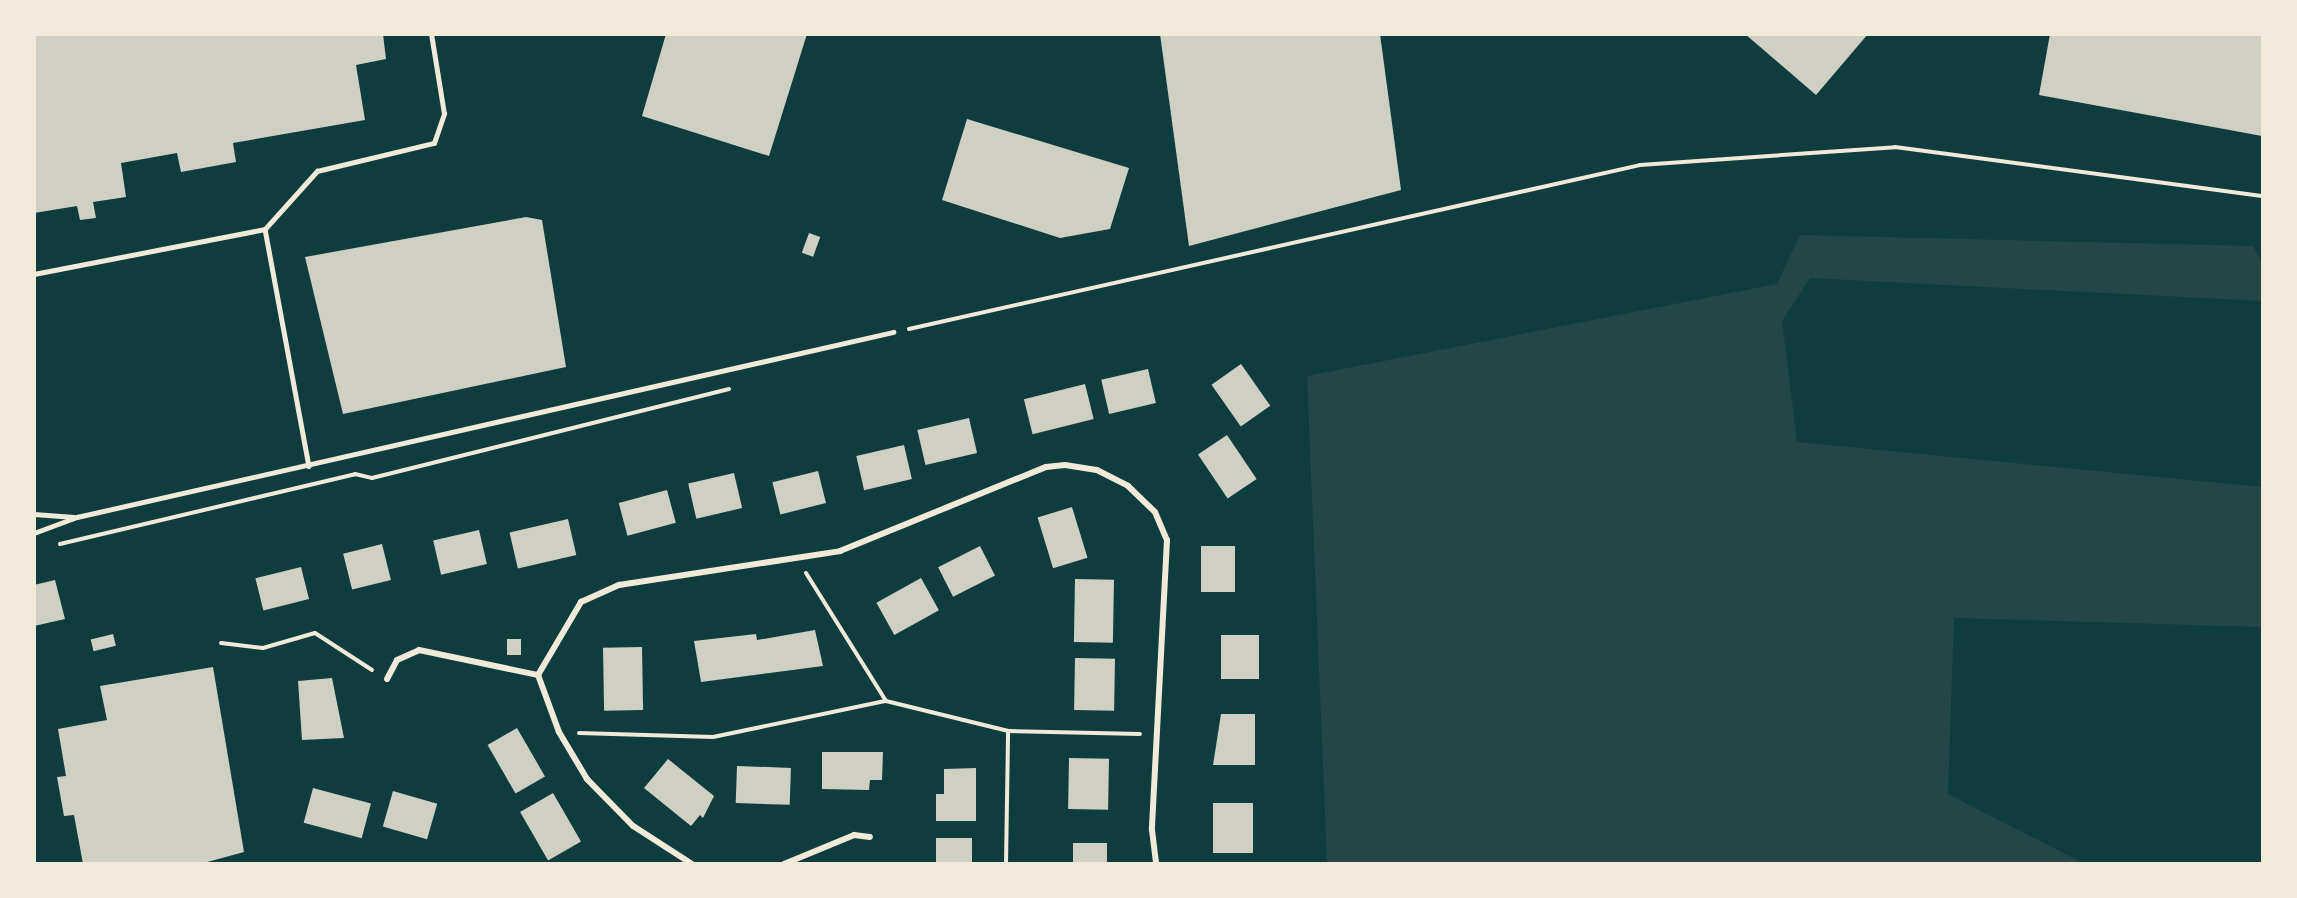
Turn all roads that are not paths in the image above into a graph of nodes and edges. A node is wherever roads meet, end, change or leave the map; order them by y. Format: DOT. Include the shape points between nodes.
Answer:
graph roads {
  1 [pos="431,34"];
  2 [pos="265,229"];
  3 [pos="34,274"];
  4 [pos="893,332"];
  5 [pos="309,466"];
  6 [pos="34,514"];
  7 [pos="76,517"];
  8 [pos="34,532"];
  9 [pos="538,675"];
  10 [pos="387,679"];
  11 [pos="870,837"];
  12 [pos="692,864"];
  13 [pos="784,864"];
  14 [pos="1156,864"];
  1 -- 2 [label="lane" via="444,114 434,143 317,171"];
  2 -- 3 [label="lane"];
  2 -- 5 [label="lane"];
  4 -- 5 [label="lane"];
  5 -- 7 [label="lane"];
  6 -- 7 [label="lane"];
  7 -- 8 [label="lane"];
  9 -- 10 [label="street" via="419,650 397,660"];
  9 -- 12 [label="street" via="559,732 587,779 633,826"];
  9 -- 14 [label="street" via="581,602 598,592 840,551 1046,467 1081,467 1112,476 1155,512 1167,540 1156,734"];
  11 -- 13 [label="street" via="854,835"];
}
